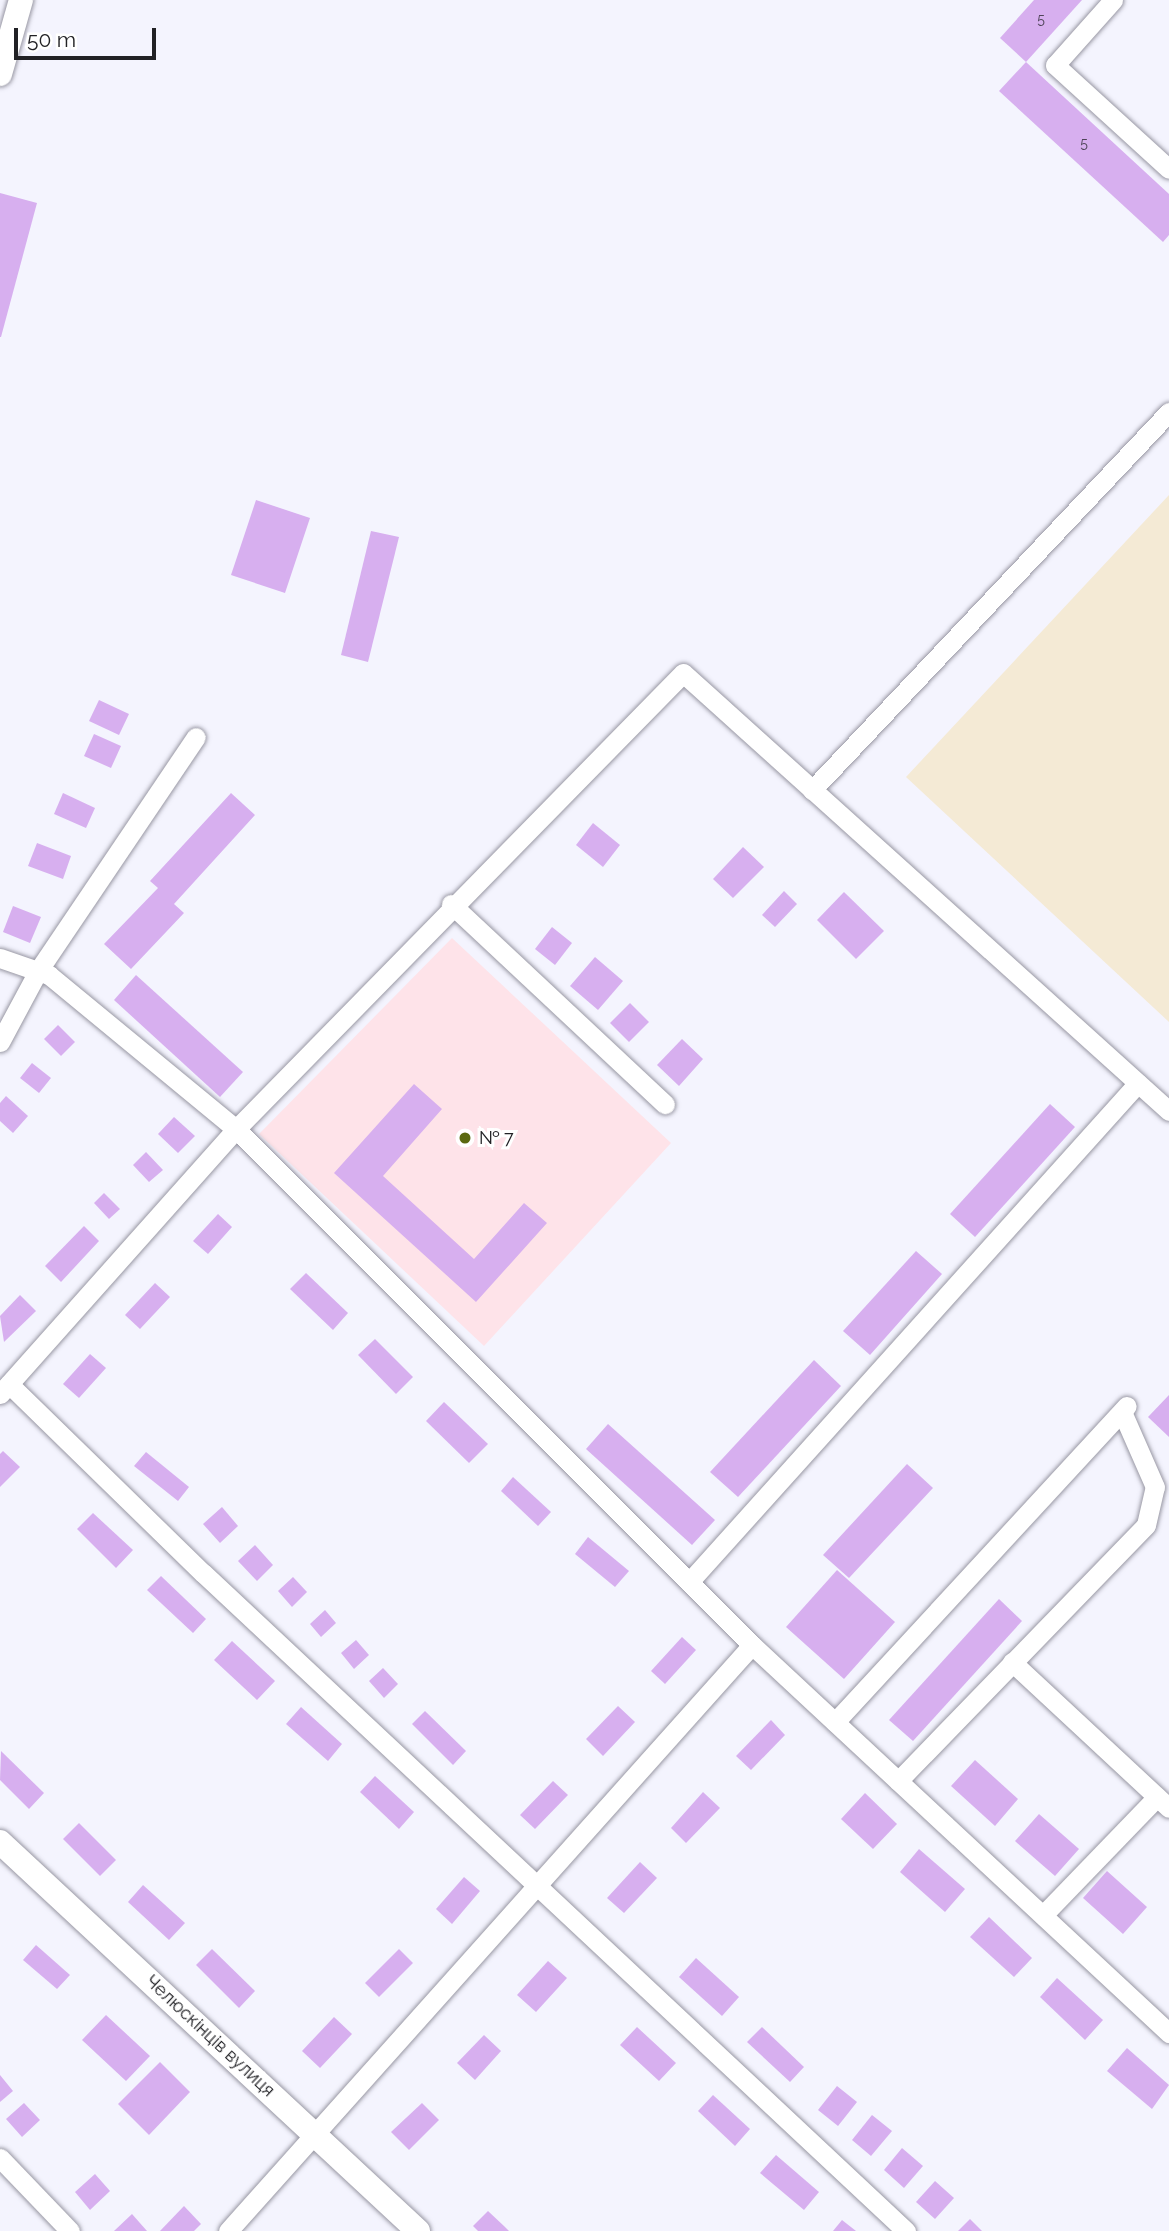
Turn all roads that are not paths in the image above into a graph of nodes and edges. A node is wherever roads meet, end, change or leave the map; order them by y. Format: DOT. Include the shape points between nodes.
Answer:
graph roads {
  1 [pos="21,0"];
  2 [pos="1113,0"];
  3 [pos="0,74"];
  4 [pos="1169,169"];
  5 [pos="1169,412"];
  6 [pos="196,737"];
  7 [pos="813,790"];
  8 [pos="451,904"];
  9 [pos="0,958"];
  10 [pos="38,971"];
  11 [pos="0,1042"];
  12 [pos="1138,1083"];
  13 [pos="665,1104"];
  14 [pos="1169,1111"];
  15 [pos="236,1129"];
  16 [pos="5,1389"];
  17 [pos="1169,1483"];
  18 [pos="1151,1503"];
  19 [pos="689,1582"];
  20 [pos="752,1645"];
  21 [pos="1012,1662"];
  22 [pos="835,1722"];
  23 [pos="898,1781"];
  24 [pos="1163,1802"];
  25 [pos="0,1842"];
  26 [pos="538,1884"];
  27 [pos="1043,1915"];
  28 [pos="1169,2033"];
  29 [pos="317,2136"];
  30 [pos="0,2158"];
  31 [pos="70,2231"];
  32 [pos="228,2231"];
  33 [pos="418,2231"];
  34 [pos="906,2231"];
  1 -- 3 [label="main road"];
  2 -- 4 [label="street" via="1055,65"];
  5 -- 7 [label="street"];
  6 -- 10 [label="street"];
  7 -- 8 [label="street" via="683,673"];
  7 -- 12 [label="street"];
  8 -- 13 [label="street"];
  8 -- 15 [label="street"];
  9 -- 10 [label="street"];
  10 -- 11 [label="street"];
  10 -- 15 [label="street" via="49,975"];
  12 -- 14 [label="street"];
  12 -- 19 [label="street"];
  15 -- 16 [label="street"];
  15 -- 19 [label="street"];
  16 -- 26 [label="street"];
  17 -- 18 [label="street"];
  18 -- 21 [label="street" via="1146,1525"];
  18 -- 22 [label="street" via="1155,1487 1125,1409"];
  19 -- 20 [label="street"];
  20 -- 22 [label="street"];
  20 -- 26 [label="street"];
  21 -- 23 [label="street"];
  21 -- 24 [label="street"];
  22 -- 23 [label="street"];
  23 -- 27 [label="street"];
  24 -- 27 [label="street"];
  25 -- 29 [label="main road, Челюскінців вулиця"];
  26 -- 29 [label="street"];
  26 -- 34 [label="street"];
  27 -- 28 [label="street"];
  29 -- 32 [label="street"];
  29 -- 33 [label="main road, Челюскінців вулиця"];
  30 -- 31 [label="street"];
}
